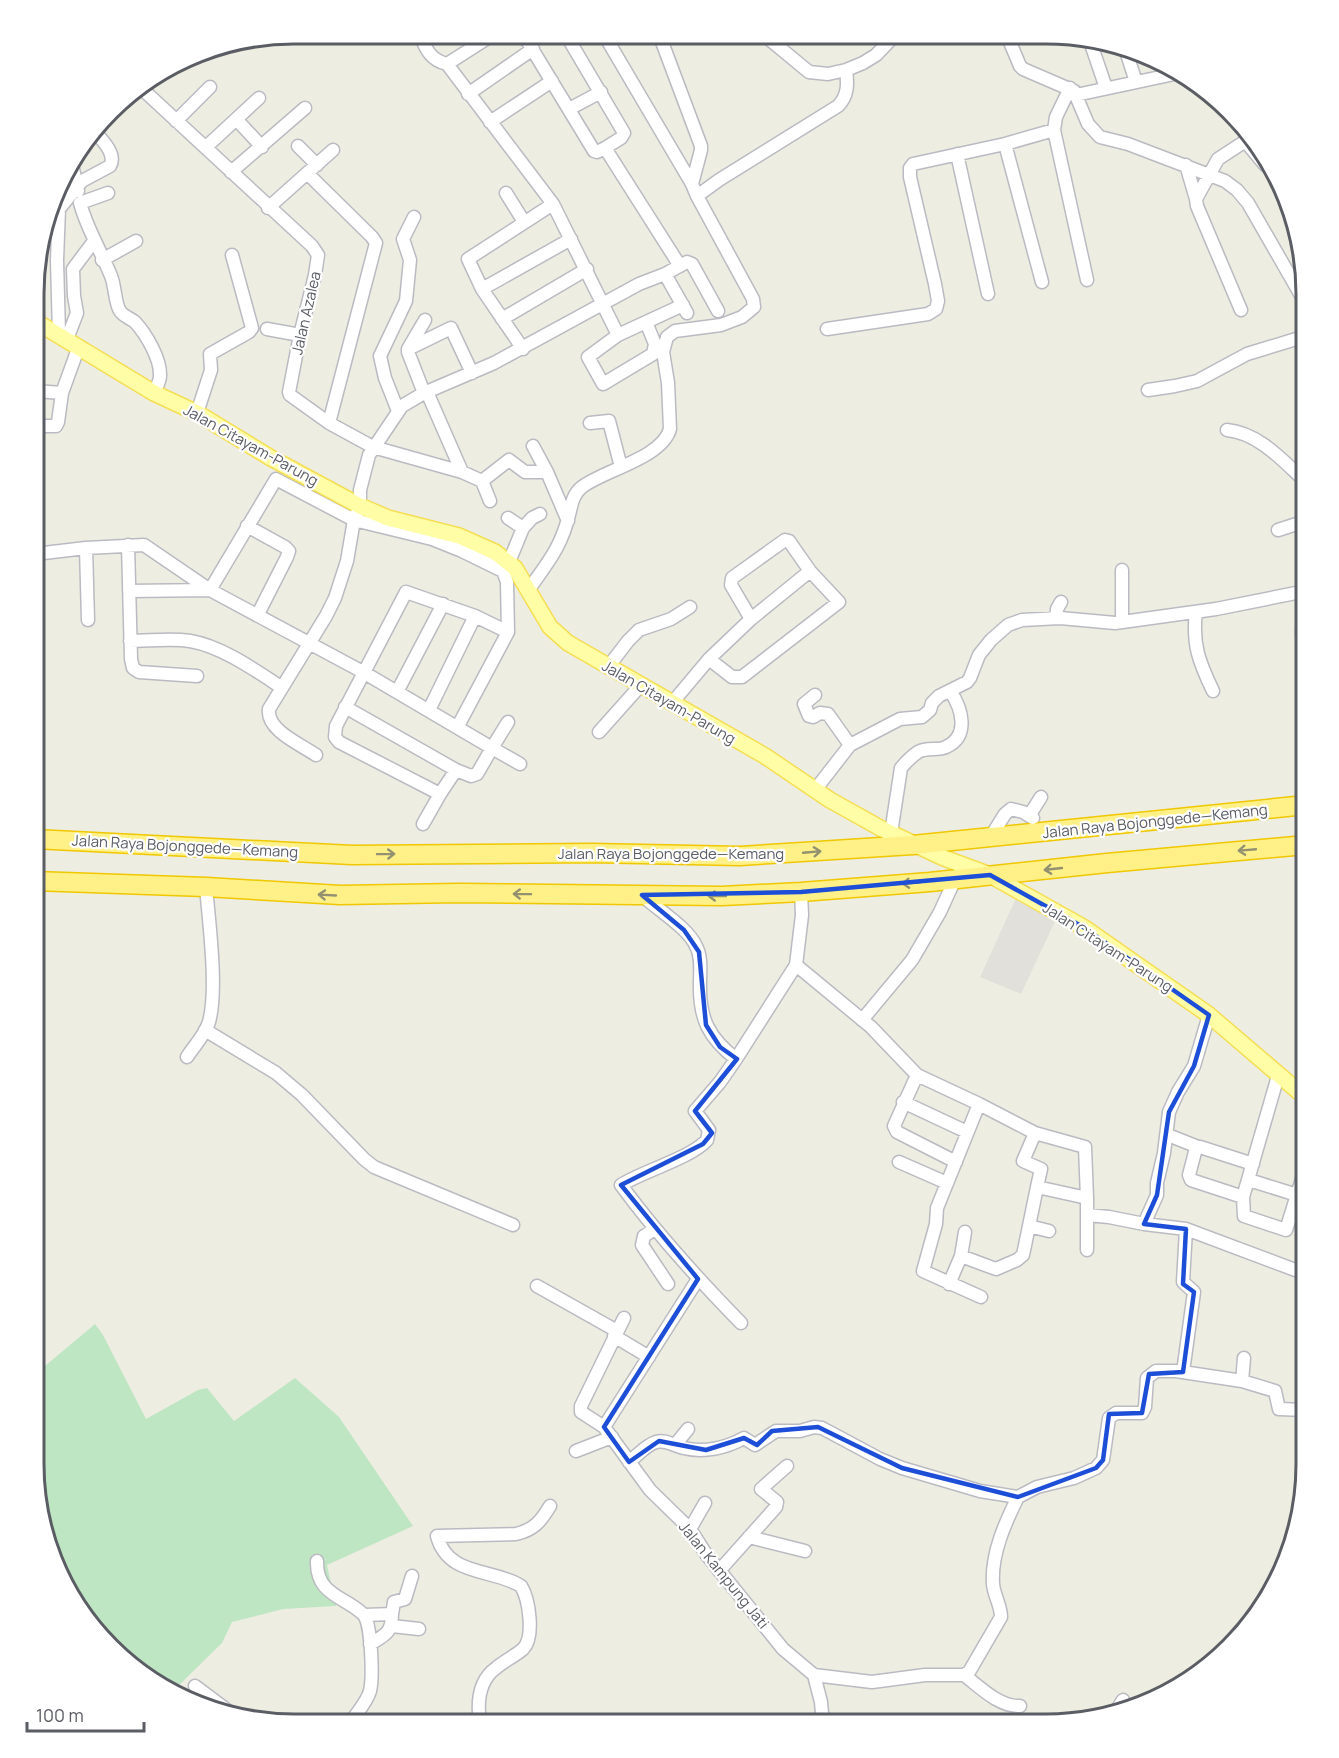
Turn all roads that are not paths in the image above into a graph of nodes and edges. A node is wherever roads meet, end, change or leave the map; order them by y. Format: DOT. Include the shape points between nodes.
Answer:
graph roads {
  1 [pos="424,44"];
  2 [pos="478,44"];
  3 [pos="523,44"];
  4 [pos="532,44"];
  5 [pos="572,44"];
  6 [pos="610,44"];
  7 [pos="663,44"];
  8 [pos="775,44"];
  9 [pos="886,44"];
  10 [pos="1011,44"];
  11 [pos="1092,48"];
  12 [pos="1128,58"];
  13 [pos="447,64"];
  14 [pos="846,70"];
  15 [pos="1160,71"];
  16 [pos="552,81"];
  17 [pos="1136,82"];
  18 [pos="210,87"];
  19 [pos="1106,88"];
  20 [pos="1073,91"];
  21 [pos="145,92"];
  22 [pos="601,92"];
  23 [pos="468,94"];
  24 [pos="259,98"];
  25 [pos="305,108"];
  26 [pos="569,109"];
  27 [pos="237,120"];
  28 [pos="176,121"];
  29 [pos="490,122"];
  30 [pos="1054,130"];
  31 [pos="99,137"];
  32 [pos="1244,141"];
  33 [pos="1005,144"];
  34 [pos="298,146"];
  35 [pos="206,147"];
  36 [pos="262,147"];
  37 [pos="605,148"];
  38 [pos="333,150"];
  39 [pos="957,154"];
  40 [pos="1186,165"];
  41 [pos="312,170"];
  42 [pos="231,172"];
  43 [pos="74,174"];
  44 [pos="1210,174"];
  45 [pos="692,184"];
  46 [pos="78,186"];
  47 [pos="108,193"];
  48 [pos="506,193"];
  49 [pos="698,196"];
  50 [pos="1196,199"];
  51 [pos="80,203"];
  52 [pos="554,204"];
  53 [pos="268,208"];
  54 [pos="414,217"];
  55 [pos="524,222"];
  56 [pos="571,239"];
  57 [pos="136,241"];
  58 [pos="94,242"];
  59 [pos="232,255"];
  60 [pos="102,260"];
  61 [pos="680,266"];
  62 [pos="587,269"];
  63 [pos="665,274"];
  64 [pos="1295,276"];
  65 [pos="1088,280"];
  66 [pos="1042,282"];
  67 [pos="482,289"];
  68 [pos="988,294"];
  69 [pos="601,304"];
  70 [pos="1241,310"];
  71 [pos="718,311"];
  72 [pos="502,319"];
  73 [pos="425,320"];
  74 [pos="646,322"];
  75 [pos="44,326"];
  76 [pos="267,329"];
  77 [pos="827,329"];
  78 [pos="300,335"];
  79 [pos="618,335"];
  80 [pos="1296,339"];
  81 [pos="68,340"];
  82 [pos="408,349"];
  83 [pos="523,349"];
  84 [pos="472,372"];
  85 [pos="1148,390"];
  86 [pos="44,392"];
  87 [pos="62,393"];
  88 [pos="153,393"];
  89 [pos="425,393"];
  90 [pos="398,411"];
  91 [pos="197,413"];
  92 [pos="330,423"];
  93 [pos="590,423"];
  94 [pos="44,427"];
  95 [pos="1227,430"];
  96 [pos="533,446"];
  97 [pos="373,447"];
  98 [pos="621,467"];
  99 [pos="462,472"];
  100 [pos="547,472"];
  101 [pos="1296,474"];
  102 [pos="482,481"];
  103 [pos="490,501"];
  104 [pos="360,506"];
  105 [pos="540,514"];
  106 [pos="508,518"];
  107 [pos="354,520"];
  108 [pos="568,521"];
  109 [pos="1296,525"];
  110 [pos="247,526"];
  111 [pos="524,528"];
  112 [pos="1278,531"];
  113 [pos="128,545"];
  114 [pos="86,548"];
  115 [pos="44,553"];
  116 [pos="509,562"];
  117 [pos="1122,570"];
  118 [pos="810,571"];
  119 [pos="529,589"];
  120 [pos="210,590"];
  121 [pos="129,591"];
  122 [pos="1296,593"];
  123 [pos="1061,602"];
  124 [pos="443,604"];
  125 [pos="690,607"];
  126 [pos="1196,612"];
  127 [pos="258,614"];
  128 [pos="475,616"];
  129 [pos="1056,618"];
  130 [pos="751,619"];
  131 [pos="88,620"];
  132 [pos="1122,622"];
  133 [pos="508,632"];
  134 [pos="130,641"];
  135 [pos="309,642"];
  136 [pos="709,659"];
  137 [pos="608,667"];
  138 [pos="363,672"];
  139 [pos="197,676"];
  140 [pos="640,686"];
  141 [pos="281,687"];
  142 [pos="1213,690"];
  143 [pos="950,691"];
  144 [pos="397,692"];
  145 [pos="815,695"];
  146 [pos="672,703"];
  147 [pos="345,707"];
  148 [pos="429,710"];
  149 [pos="508,722"];
  150 [pos="458,726"];
  151 [pos="599,732"];
  152 [pos="850,745"];
  153 [pos="492,748"];
  154 [pos="316,755"];
  155 [pos="520,764"];
  156 [pos="456,770"];
  157 [pos="815,790"];
  158 [pos="440,794"];
  159 [pos="1041,797"];
  160 [pos="1296,806"];
  161 [pos="423,824"];
  162 [pos="891,833"];
  163 [pos="990,838"];
  164 [pos="44,840"];
  165 [pos="913,845"];
  166 [pos="1296,846"];
  167 [pos="990,875"];
  168 [pos="955,879"];
  169 [pos="44,880"];
  170 [pos="206,887"];
  171 [pos="801,892"];
  172 [pos="642,895"];
  173 [pos="796,965"];
  174 [pos="1209,1015"];
  175 [pos="862,1020"];
  176 [pos="205,1030"];
  177 [pos="187,1057"];
  178 [pos="736,1059"];
  179 [pos="917,1075"];
  180 [pos="1278,1076"];
  181 [pos="1296,1090"];
  182 [pos="903,1102"];
  183 [pos="979,1104"];
  184 [pos="967,1132"];
  185 [pos="1035,1133"];
  186 [pos="1168,1135"];
  187 [pos="1198,1147"];
  188 [pos="899,1162"];
  189 [pos="956,1162"];
  190 [pos="1253,1164"];
  191 [pos="1249,1180"];
  192 [pos="947,1183"];
  193 [pos="1037,1187"];
  194 [pos="1296,1195"];
  195 [pos="1243,1197"];
  196 [pos="1087,1198"];
  197 [pos="1296,1199"];
  198 [pos="1087,1215"];
  199 [pos="1144,1224"];
  200 [pos="513,1225"];
  201 [pos="1029,1226"];
  202 [pos="655,1229"];
  203 [pos="1186,1229"];
  204 [pos="1049,1231"];
  205 [pos="965,1232"];
  206 [pos="1087,1250"];
  207 [pos="961,1256"];
  208 [pos="1296,1271"];
  209 [pos="698,1279"];
  210 [pos="668,1284"];
  211 [pos="949,1284"];
  212 [pos="537,1286"];
  213 [pos="981,1297"];
  214 [pos="624,1318"];
  215 [pos="741,1323"];
  216 [pos="615,1334"];
  217 [pos="649,1357"];
  218 [pos="1244,1358"];
  219 [pos="1183,1372"];
  220 [pos="1242,1381"];
  221 [pos="1296,1410"];
  222 [pos="688,1429"];
  223 [pos="608,1432"];
  224 [pos="675,1445"];
  225 [pos="576,1451"];
  226 [pos="629,1462"];
  227 [pos="787,1466"];
  228 [pos="1018,1497"];
  229 [pos="705,1503"];
  230 [pos="550,1506"];
  231 [pos="690,1529"];
  232 [pos="749,1537"];
  233 [pos="805,1551"];
  234 [pos="317,1561"];
  235 [pos="719,1571"];
  236 [pos="412,1576"];
  237 [pos="365,1616"];
  238 [pos="392,1620"];
  239 [pos="419,1629"];
  240 [pos="370,1644"];
  241 [pos="814,1675"];
  242 [pos="964,1675"];
  243 [pos="195,1686"];
  244 [pos="216,1702"];
  245 [pos="1020,1706"];
  246 [pos="356,1714"];
  247 [pos="480,1714"];
  248 [pos="823,1714"];
  1 -- 13 [label="street" via="434,60"];
  2 -- 13 [label="street"];
  3 -- 23 [label="street"];
  4 -- 16 [label="street"];
  5 -- 22 [label="street"];
  6 -- 45 [label="street"];
  7 -- 45 [label="street" via="701,146"];
  8 -- 14 [label="street" via="809,72 828,74"];
  9 -- 14 [label="street" via="876,55"];
  10 -- 20 [label="street" via="1023,69"];
  11 -- 19 [label="street"];
  12 -- 17 [label="street"];
  13 -- 23 [label="street"];
  14 -- 49 [label="street" via="845,99 838,106"];
  15 -- 17 [label="street"];
  16 -- 26 [label="street"];
  16 -- 29 [label="street"];
  17 -- 19 [label="street"];
  18 -- 28 [label="street"];
  19 -- 20 [label="street"];
  20 -- 30 [label="street" via="1056,117"];
  20 -- 40 [label="street" via="1088,124 1100,137"];
  21 -- 28 [label="street, Jalan Azalea"];
  22 -- 26 [label="street"];
  22 -- 37 [label="street" via="625,134"];
  23 -- 29 [label="street"];
  24 -- 27 [label="street"];
  25 -- 36 [label="street"];
  26 -- 37 [label="street" via="594,152"];
  27 -- 35 [label="street"];
  27 -- 36 [label="street"];
  28 -- 35 [label="street, Jalan Azalea"];
  29 -- 52 [label="street"];
  30 -- 33 [label="street"];
  30 -- 65 [label="street"];
  31 -- 46 [label="street" via="112,162"];
  32 -- 44 [label="street" via="1218,159"];
  33 -- 39 [label="street"];
  33 -- 66 [label="street"];
  34 -- 41 [label="street"];
  35 -- 42 [label="street, Jalan Azalea"];
  36 -- 42 [label="street"];
  37 -- 61 [label="street"];
  38 -- 41 [label="street"];
  39 -- 68 [label="street"];
  39 -- 77 [label="street" via="913,164 909,172 935,284 936,309 928,314"];
  40 -- 44 [label="street"];
  40 -- 50 [label="street"];
  41 -- 53 [label="street"];
  41 -- 92 [label="street" via="376,243"];
  42 -- 53 [label="street, Jalan Azalea"];
  43 -- 46 [label="street"];
  44 -- 50 [label="street"];
  44 -- 64 [label="street" via="1243,196"];
  45 -- 49 [label="street"];
  46 -- 51 [label="street"];
  46 -- 81 [label="street" via="59,209 57,260"];
  47 -- 51 [label="street"];
  48 -- 55 [label="street"];
  49 -- 98 [label="street" via="754,307 732,321 675,331 667,337 663,352 669,433 649,452"];
  50 -- 70 [label="street"];
  51 -- 58 [label="street"];
  52 -- 55 [label="street"];
  52 -- 56 [label="street"];
  53 -- 78 [label="street, Jalan Azalea" via="318,255"];
  54 -- 90 [label="street" via="403,240 410,260 406,301 380,356"];
  55 -- 67 [label="street" via="468,257"];
  56 -- 62 [label="street"];
  56 -- 67 [label="street"];
  57 -- 60 [label="street"];
  58 -- 60 [label="street"];
  58 -- 81 [label="street" via="74,269 77,313"];
  59 -- 91 [label="street" via="252,328 210,354 211,370"];
  60 -- 88 [label="street" via="116,291 118,309 136,323 157,359 160,376"];
  61 -- 63 [label="street"];
  61 -- 71 [label="street" via="692,263"];
  62 -- 69 [label="street"];
  62 -- 72 [label="street"];
  63 -- 69 [label="street"];
  63 -- 74 [label="street" via="685,309"];
  67 -- 72 [label="street"];
  69 -- 79 [label="street"];
  69 -- 83 [label="street"];
  72 -- 83 [label="street"];
  73 -- 82 [label="street"];
  74 -- 79 [label="street"];
  74 -- 79 [label="street" via="655,344 653,354 603,384 588,357"];
  75 -- 81 [label="main road, Jalan Citayam-Parung"];
  76 -- 78 [label="street"];
  78 -- 92 [label="street, Jalan Azalea" via="289,393"];
  80 -- 85 [label="street" via="1247,354 1197,381"];
  81 -- 87 [label="street"];
  81 -- 88 [label="main road, Jalan Citayam-Parung"];
  82 -- 84 [label="street" via="451,328"];
  82 -- 89 [label="street"];
  83 -- 84 [label="street"];
  84 -- 89 [label="street"];
  86 -- 87 [label="street"];
  87 -- 94 [label="street" via="56,426"];
  88 -- 91 [label="main road, Jalan Citayam-Parung"];
  89 -- 90 [label="street"];
  89 -- 99 [label="street"];
  90 -- 97 [label="street"];
  91 -- 104 [label="main road, Jalan Citayam-Parung"];
  92 -- 97 [label="street, Jalan Azalea"];
  93 -- 98 [label="street" via="609,421"];
  95 -- 101 [label="street" via="1252,437"];
  96 -- 100 [label="street"];
  97 -- 99 [label="street, Jalan Azalea"];
  97 -- 104 [label="street" via="363,473"];
  98 -- 108 [label="street" via="580,488 574,495"];
  99 -- 102 [label="street, Jalan Azalea"];
  100 -- 102 [label="street" via="525,472 510,459"];
  100 -- 108 [label="street"];
  102 -- 103 [label="street"];
  104 -- 107 [label="street"];
  104 -- 116 [label="main road, Jalan Citayam-Parung" via="388,518 459,536"];
  105 -- 111 [label="street"];
  106 -- 111 [label="street"];
  107 -- 110 [label="street" via="276,478"];
  107 -- 133 [label="street" via="432,539 503,571 507,582"];
  107 -- 135 [label="street" via="339,588"];
  108 -- 119 [label="street" via="557,550"];
  109 -- 112 [label="street"];
  110 -- 120 [label="street"];
  110 -- 127 [label="street" via="289,551"];
  111 -- 116 [label="street"];
  113 -- 114 [label="street"];
  113 -- 120 [label="street" via="148,547"];
  113 -- 121 [label="street"];
  114 -- 115 [label="street"];
  114 -- 131 [label="street"];
  116 -- 119 [label="main road, Jalan Citayam-Parung"];
  117 -- 132 [label="street"];
  118 -- 130 [label="street"];
  118 -- 130 [label="street" via="785,540 733,576 731,585"];
  118 -- 136 [label="street" via="838,603 742,677 732,677"];
  119 -- 137 [label="main road, Jalan Citayam-Parung" via="554,632"];
  120 -- 121 [label="street"];
  120 -- 127 [label="street"];
  121 -- 134 [label="street"];
  122 -- 126 [label="street"];
  123 -- 129 [label="street"];
  124 -- 128 [label="street"];
  124 -- 138 [label="street" via="404,593"];
  124 -- 144 [label="street"];
  125 -- 137 [label="street" via="671,619 639,630"];
  126 -- 132 [label="street"];
  126 -- 142 [label="street" via="1194,644"];
  127 -- 135 [label="street"];
  128 -- 133 [label="street"];
  128 -- 148 [label="street"];
  129 -- 132 [label="street"];
  129 -- 143 [label="street" via="1022,620 1000,630 979,655 970,678"];
  130 -- 136 [label="street"];
  133 -- 150 [label="street"];
  134 -- 139 [label="street" via="130,660 135,670"];
  134 -- 141 [label="street" via="186,641 207,646"];
  135 -- 138 [label="street"];
  135 -- 141 [label="street"];
  136 -- 146 [label="street"];
  137 -- 140 [label="main road, Jalan Citayam-Parung"];
  138 -- 144 [label="street"];
  138 -- 147 [label="street"];
  140 -- 146 [label="main road, Jalan Citayam-Parung"];
  140 -- 151 [label="street"];
  141 -- 154 [label="street" via="269,709 270,721"];
  143 -- 152 [label="street" via="939,696 922,717 900,719"];
  143 -- 162 [label="street" via="962,719 958,737 943,748 918,752 898,771"];
  144 -- 148 [label="street"];
  145 -- 152 [label="street" via="804,704 810,717 828,714"];
  146 -- 157 [label="main road, Jalan Citayam-Parung" via="765,756"];
  147 -- 156 [label="street"];
  147 -- 158 [label="street" via="335,729 336,740"];
  148 -- 150 [label="street"];
  149 -- 153 [label="street"];
  150 -- 153 [label="street"];
  152 -- 157 [label="street"];
  153 -- 155 [label="street"];
  153 -- 156 [label="street" via="475,776"];
  156 -- 158 [label="street"];
  157 -- 162 [label="main road, Jalan Citayam-Parung"];
  158 -- 161 [label="street"];
  159 -- 163 [label="street" via="1031,817 1011,809"];
  160 -- 163 [label="highway, Jalan Raya Bojonggede—Kemang"];
  162 -- 165 [label="main road, Jalan Citayam-Parung"];
  163 -- 165 [label="highway, Jalan Raya Bojonggede—Kemang"];
  164 -- 165 [label="highway, Jalan Raya Bojonggede—Kemang, one-way" via="352,855 740,856"];
  165 -- 167 [label="main road, Jalan Citayam-Parung"];
  166 -- 167 [label="highway, one-way"];
  167 -- 168 [label="highway"];
  167 -- 174 [label="main road, Jalan Citayam-Parung" via="1083,927"];
  168 -- 171 [label="highway, one-way"];
  168 -- 175 [label="street" via="912,960"];
  169 -- 170 [label="highway"];
  172 -- 170 [label="highway, one-way" via="340,895"];
  170 -- 176 [label="street" via="212,986"];
  171 -- 172 [label="highway, one-way"];
  171 -- 173 [label="street"];
  172 -- 178 [label="street" via="696,945 701,1009 706,1024 720,1047"];
  173 -- 175 [label="street"];
  173 -- 178 [label="street"];
  174 -- 180 [label="main road, Jalan Citayam-Parung"];
  174 -- 199 [label="street" via="1194,1066 1169,1112 1157,1195"];
  175 -- 179 [label="street"];
  176 -- 177 [label="street"];
  176 -- 200 [label="street" via="276,1073 374,1167"];
  178 -- 202 [label="street" via="695,1111 709,1130 704,1144 621,1185"];
  179 -- 182 [label="street"];
  179 -- 183 [label="street"];
  180 -- 181 [label="main road, Jalan Citayam-Parung"];
  180 -- 190 [label="street"];
  182 -- 184 [label="street"];
  182 -- 189 [label="street" via="894,1125 897,1132"];
  183 -- 184 [label="street"];
  183 -- 185 [label="street"];
  184 -- 189 [label="street"];
  185 -- 193 [label="street" via="1023,1161 1041,1169"];
  185 -- 196 [label="street" via="1085,1147"];
  186 -- 187 [label="street"];
  187 -- 190 [label="street"];
  187 -- 195 [label="street" via="1191,1180"];
  188 -- 192 [label="street"];
  189 -- 192 [label="street"];
  190 -- 191 [label="street"];
  191 -- 194 [label="street"];
  191 -- 195 [label="street"];
  192 -- 211 [label="street" via="937,1208 923,1271"];
  193 -- 196 [label="street"];
  193 -- 201 [label="street"];
  195 -- 197 [label="street" via="1245,1217 1284,1230 1288,1229"];
  196 -- 198 [label="street"];
  198 -- 199 [label="street"];
  198 -- 206 [label="street"];
  199 -- 203 [label="street"];
  201 -- 204 [label="street"];
  201 -- 207 [label="street" via="1023,1255 1017,1260 996,1269"];
  202 -- 209 [label="street"];
  202 -- 210 [label="street" via="644,1236 642,1245"];
  203 -- 208 [label="street"];
  203 -- 219 [label="street" via="1183,1282 1194,1292"];
  205 -- 207 [label="street"];
  207 -- 211 [label="street"];
  209 -- 215 [label="street"];
  209 -- 217 [label="street"];
  211 -- 213 [label="street"];
  212 -- 216 [label="street"];
  214 -- 216 [label="street"];
  216 -- 217 [label="street"];
  216 -- 223 [label="street, Jalan Kampung Jati" via="580,1408"];
  217 -- 223 [label="street"];
  218 -- 220 [label="street"];
  219 -- 220 [label="street"];
  219 -- 228 [label="street" via="1153,1372 1146,1381 1142,1413 1111,1416 1104,1460 1096,1468"];
  220 -- 221 [label="street" via="1275,1391 1279,1409"];
  222 -- 224 [label="street"];
  223 -- 225 [label="street"];
  223 -- 226 [label="street, Jalan Kampung Jati"];
  224 -- 226 [label="street" via="653,1443"];
  224 -- 228 [label="street" via="706,1450 744,1438 755,1445 772,1432 818,1427 902,1468 980,1491"];
  226 -- 231 [label="street, Jalan Kampung Jati" via="650,1490"];
  227 -- 232 [label="street" via="761,1489 777,1502 776,1507"];
  228 -- 242 [label="street" via="1001,1535 993,1578 1001,1617"];
  229 -- 231 [label="street"];
  230 -- 247 [label="street" via="543,1519 526,1532 437,1536 442,1551 458,1563 521,1586 528,1606 525,1647 489,1673 481,1689"];
  231 -- 235 [label="street, Jalan Kampung Jati"];
  232 -- 233 [label="street"];
  232 -- 235 [label="street"];
  234 -- 237 [label="street" via="319,1576 328,1590"];
  235 -- 241 [label="street, Jalan Kampung Jati" via="783,1649"];
  236 -- 238 [label="street" via="405,1599 394,1602"];
  237 -- 238 [label="street"];
  237 -- 240 [label="street"];
  238 -- 239 [label="street"];
  238 -- 240 [label="street" via="382,1637"];
  240 -- 246 [label="street" via="369,1694"];
  241 -- 242 [label="street" via="872,1682"];
  241 -- 248 [label="street"];
  242 -- 245 [label="street" via="1001,1702"];
  243 -- 244 [label="street"];
}
